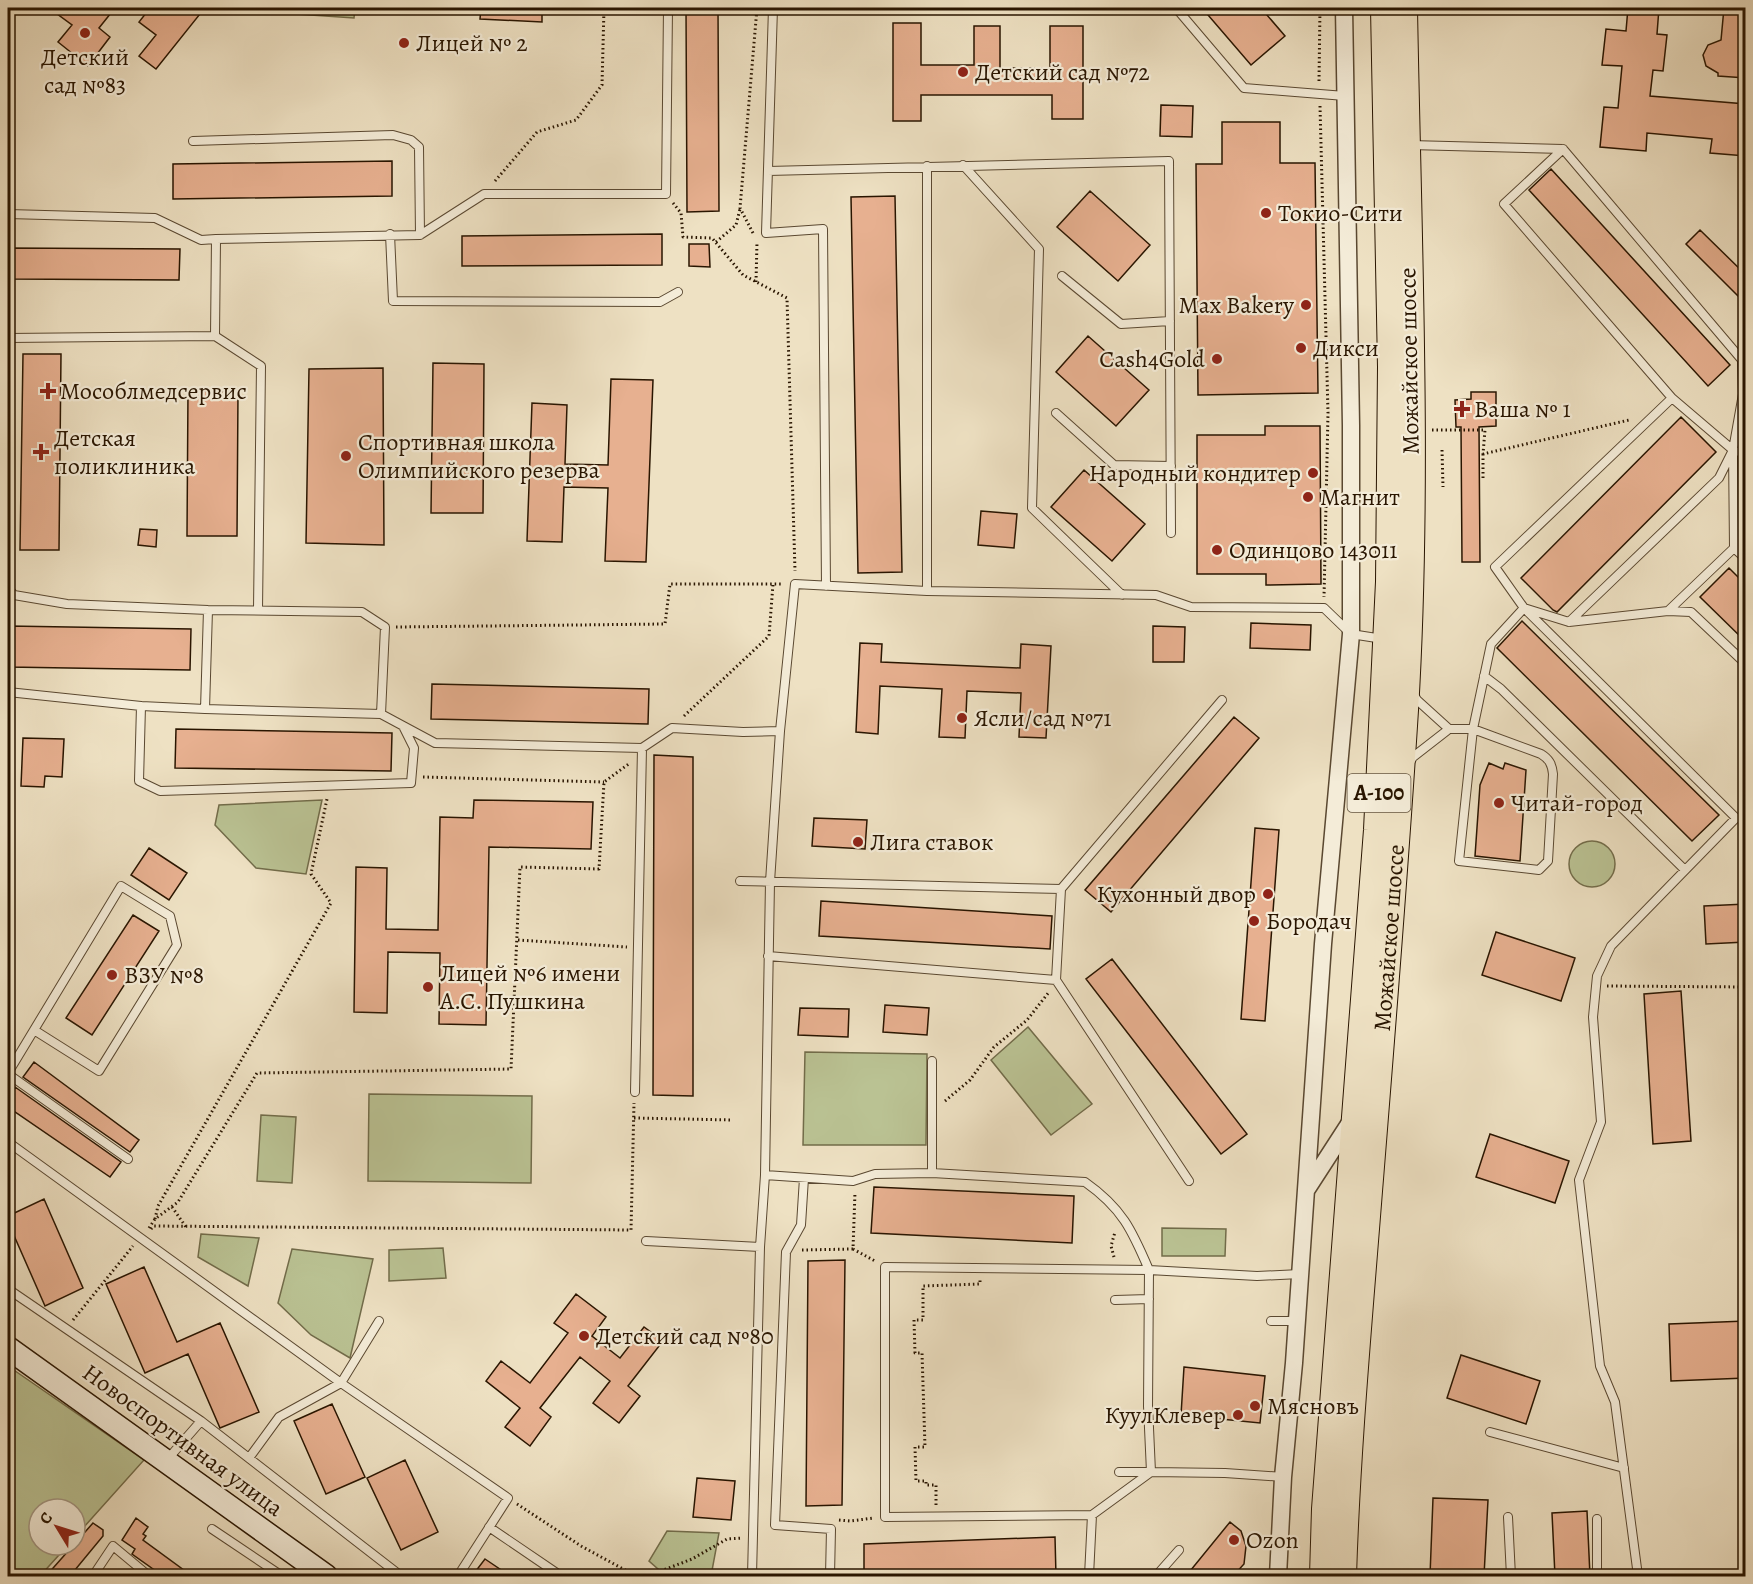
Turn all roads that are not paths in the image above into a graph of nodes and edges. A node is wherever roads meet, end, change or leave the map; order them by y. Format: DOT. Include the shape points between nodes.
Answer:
graph roads {
  1 [pos="668,8"];
  2 [pos="774,8"];
  3 [pos="1176,8"];
  4 [pos="1344,8"];
  5 [pos="1384,8"];
  6 [pos="1404,8"];
  7 [pos="1345,96"];
  8 [pos="193,141"];
  9 [pos="1407,145"];
  10 [pos="1563,149"];
  11 [pos="963,165"];
  12 [pos="927,166"];
  13 [pos="768,171"];
  14 [pos="8,214"];
  15 [pos="390,234"];
  16 [pos="420,235"];
  17 [pos="216,239"];
  18 [pos="1062,276"];
  19 [pos="678,292"];
  20 [pos="1170,321"];
  21 [pos="215,336"];
  22 [pos="8,338"];
  23 [pos="1672,398"];
  24 [pos="1056,414"];
  25 [pos="1733,450"];
  26 [pos="1746,453"];
  27 [pos="1171,466"];
  28 [pos="1171,533"];
  29 [pos="1734,548"];
  30 [pos="1746,559"];
  31 [pos="826,586"];
  32 [pos="8,588"];
  33 [pos="927,591"];
  34 [pos="1122,595"];
  35 [pos="11,596"];
  36 [pos="1524,608"];
  37 [pos="258,609"];
  38 [pos="208,610"];
  39 [pos="1668,611"];
  40 [pos="1569,622"];
  41 [pos="1351,634"];
  42 [pos="1386,640"];
  43 [pos="1746,664"];
  44 [pos="1484,676"];
  45 [pos="1406,681"];
  46 [pos="8,692"];
  47 [pos="1222,700"];
  48 [pos="141,706"];
  49 [pos="205,709"];
  50 [pos="381,714"];
  51 [pos="403,725"];
  52 [pos="1449,729"];
  53 [pos="1473,729"];
  54 [pos="780,731"];
  55 [pos="642,752"];
  56 [pos="1400,781"];
  57 [pos="1685,870"];
  58 [pos="740,881"];
  59 [pos="770,882"];
  60 [pos="1061,889"];
  61 [pos="768,956"];
  62 [pos="1057,981"];
  63 [pos="34,1030"];
  64 [pos="932,1061"];
  65 [pos="8,1073"];
  66 [pos="635,1092"];
  67 [pos="1355,1114"];
  68 [pos="8,1142"];
  69 [pos="128,1159"];
  70 [pos="932,1173"];
  71 [pos="765,1175"];
  72 [pos="804,1178"];
  73 [pos="1189,1181"];
  74 [pos="1305,1191"];
  75 [pos="646,1241"];
  76 [pos="760,1247"];
  77 [pos="1149,1270"];
  78 [pos="1300,1274"];
  79 [pos="8,1289"];
  80 [pos="1149,1299"];
  81 [pos="1115,1300"];
  82 [pos="379,1321"];
  83 [pos="1271,1321"];
  84 [pos="1297,1321"];
  85 [pos="8,1348"];
  86 [pos="341,1383"];
  87 [pos="201,1421"];
  88 [pos="1490,1431"];
  89 [pos="249,1458"];
  90 [pos="165,1461"];
  91 [pos="1624,1468"];
  92 [pos="1119,1472"];
  93 [pos="1151,1472"];
  94 [pos="1283,1477"];
  95 [pos="1092,1515"];
  96 [pos="1508,1517"];
  97 [pos="1597,1519"];
  98 [pos="489,1527"];
  99 [pos="212,1529"];
  100 [pos="1179,1550"];
  101 [pos="1276,1574"];
  102 [pos="93,1576"];
  103 [pos="149,1576"];
  104 [pos="282,1576"];
  105 [pos="326,1576"];
  106 [pos="401,1576"];
  107 [pos="458,1576"];
  108 [pos="561,1576"];
  109 [pos="752,1576"];
  110 [pos="830,1576"];
  111 [pos="1089,1576"];
  112 [pos="1156,1576"];
  113 [pos="1323,1576"];
  114 [pos="1343,1576"];
  115 [pos="1511,1576"];
  116 [pos="1597,1576"];
  117 [pos="1638,1576"];
  1 -- 16 [label="lane" via="666,194 484,194"];
  2 -- 13 [label="lane"];
  3 -- 7 [label="lane" via="1244,88"];
  4 -- 7 [label="street"];
  5 -- 42 [label="main road, Можайское шоссе / А-100" via="1391,412"];
  6 -- 9 [label="main road, Можайское шоссе / А-100"];
  7 -- 41 [label="street"];
  8 -- 16 [label="lane" via="393,135 411,140 418,147"];
  9 -- 10 [label="lane"];
  9 -- 45 [label="main road, Можайское шоссе / А-100" via="1411,411"];
  10 -- 23 [label="lane" via="1504,204"];
  10 -- 25 [label="lane" via="1742,360 1743,394"];
  11 -- 12 [label="lane"];
  11 -- 20 [label="lane" via="1169,161"];
  11 -- 34 [label="lane" via="1039,249 1032,508"];
  12 -- 13 [label="lane"];
  12 -- 33 [label="lane"];
  13 -- 31 [label="lane" via="766,233 823,230"];
  14 -- 17 [label="lane" via="154,218 201,240"];
  15 -- 16 [label="lane"];
  15 -- 17 [label="lane"];
  15 -- 19 [label="lane" via="393,301 660,302"];
  17 -- 21 [label="lane"];
  18 -- 20 [label="lane" via="1121,324"];
  20 -- 27 [label="lane"];
  21 -- 22 [label="lane"];
  21 -- 37 [label="lane" via="261,366"];
  23 -- 25 [label="lane"];
  23 -- 36 [label="lane" via="1495,567"];
  24 -- 27 [label="lane" via="1114,465"];
  25 -- 26 [label="lane"];
  25 -- 29 [label="lane"];
  25 -- 40 [label="lane" via="1719,478"];
  27 -- 28 [label="lane"];
  29 -- 30 [label="lane"];
  29 -- 39 [label="lane"];
  31 -- 33 [label="lane"];
  31 -- 54 [label="lane" via="795,584"];
  32 -- 35 [label="lane"];
  33 -- 34 [label="lane"];
  34 -- 41 [label="lane" via="1156,595 1191,607 1324,608"];
  35 -- 38 [label="lane" via="67,604"];
  36 -- 40 [label="lane"];
  36 -- 44 [label="lane" via="1491,644"];
  36 -- 57 [label="lane" via="1736,818"];
  37 -- 38 [label="lane"];
  37 -- 50 [label="lane" via="362,612 385,627"];
  38 -- 49 [label="lane"];
  39 -- 40 [label="lane"];
  39 -- 43 [label="lane" via="1691,612"];
  41 -- 42 [label="lane"];
  41 -- 74 [label="street"];
  42 -- 67 [label="main road, Можайское шоссе / А-100" via="1377,830"];
  44 -- 53 [label="lane"];
  44 -- 57 [label="lane"];
  45 -- 52 [label="lane" via="1418,700"];
  45 -- 56 [label="main road, Можайское шоссе / А-100"];
  46 -- 48 [label="lane"];
  47 -- 60 [label="lane"];
  48 -- 49 [label="lane"];
  48 -- 51 [label="lane" via="139,782 160,791 411,783 414,748"];
  49 -- 50 [label="lane"];
  50 -- 51 [label="lane"];
  51 -- 55 [label="lane" via="435,743"];
  52 -- 53 [label="lane"];
  52 -- 56 [label="lane" via="1413,757"];
  53 -- 53 [label="lane" via="1459,861 1539,870 1548,861 1552,766 1541,754"];
  54 -- 55 [label="lane" via="672,728"];
  54 -- 59 [label="lane"];
  55 -- 66 [label="lane"];
  56 -- 114 [label="main road, Можайское шоссе / А-100" via="1351,1416"];
  57 -- 91 [label="lane" via="1611,946 1597,976 1593,1017 1601,1122 1579,1180 1600,1366 1615,1402"];
  58 -- 59 [label="lane"];
  59 -- 60 [label="lane"];
  59 -- 61 [label="lane"];
  60 -- 62 [label="lane"];
  61 -- 62 [label="lane"];
  61 -- 71 [label="lane"];
  62 -- 73 [label="lane"];
  63 -- 63 [label="lane" via="121,886 170,916 177,945 99,1071"];
  63 -- 65 [label="lane"];
  64 -- 70 [label="lane"];
  65 -- 69 [label="lane"];
  67 -- 74 [label="street"];
  67 -- 113 [label="main road, Можайское шоссе / А-100"];
  68 -- 86 [label="lane"];
  70 -- 72 [label="lane" via="875,1174 852,1181"];
  70 -- 77 [label="lane" via="1085,1182 1120,1213"];
  71 -- 72 [label="lane"];
  71 -- 76 [label="lane"];
  72 -- 110 [label="lane" via="801,1225 786,1252 775,1525 831,1529"];
  74 -- 78 [label="street"];
  75 -- 76 [label="lane"];
  76 -- 109 [label="lane"];
  77 -- 78 [label="lane" via="1257,1276"];
  77 -- 80 [label="lane"];
  77 -- 95 [label="lane" via="885,1267 885,1516"];
  78 -- 84 [label="street"];
  79 -- 87 [label="lane"];
  80 -- 81 [label="lane"];
  80 -- 93 [label="lane"];
  82 -- 86 [label="lane"];
  83 -- 84 [label="lane"];
  84 -- 94 [label="street"];
  85 -- 90 [label="main road, Новоспортивная улица"];
  86 -- 89 [label="lane" via="279,1417"];
  86 -- 98 [label="lane" via="508,1498"];
  87 -- 89 [label="lane"];
  87 -- 90 [label="lane"];
  88 -- 91 [label="lane"];
  89 -- 106 [label="lane"];
  90 -- 105 [label="main road, Новоспортивная улица"];
  91 -- 117 [label="lane"];
  92 -- 93 [label="lane"];
  93 -- 94 [label="lane"];
  93 -- 95 [label="lane"];
  94 -- 101 [label="street"];
  95 -- 111 [label="lane"];
  96 -- 115 [label="lane"];
  97 -- 116 [label="lane"];
  98 -- 107 [label="lane"];
  98 -- 108 [label="lane"];
  99 -- 104 [label="lane"];
  100 -- 112 [label="lane"];
  102 -- 103 [label="lane" via="113,1546"];
}
